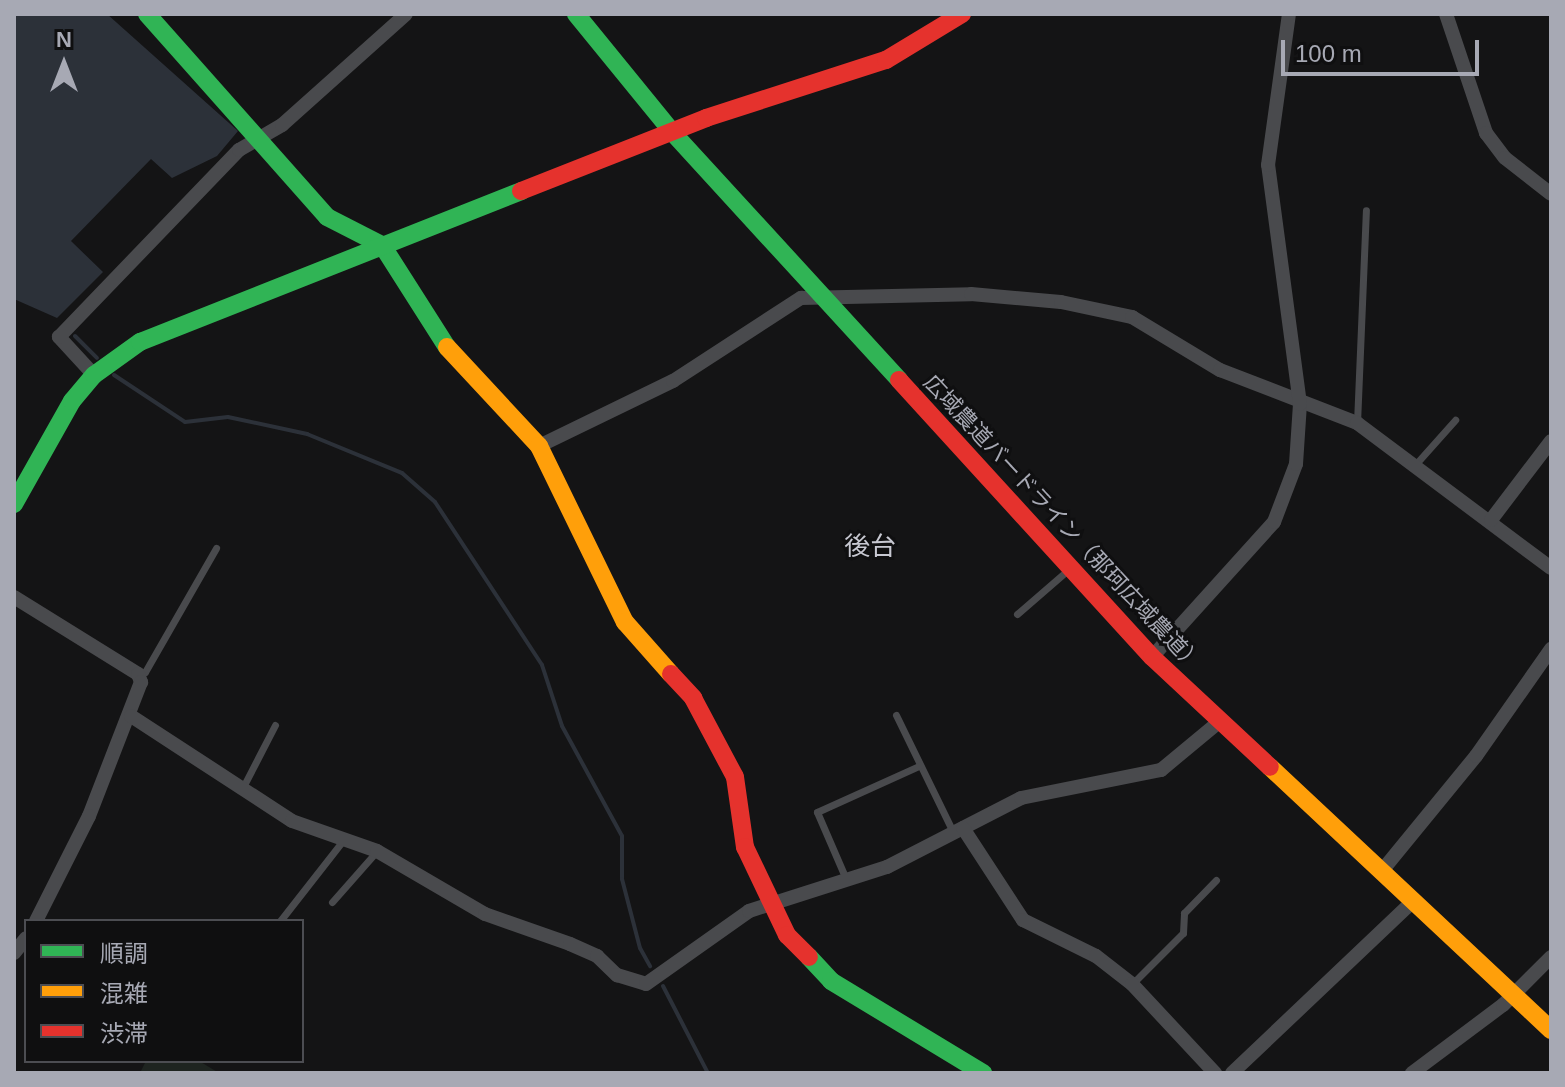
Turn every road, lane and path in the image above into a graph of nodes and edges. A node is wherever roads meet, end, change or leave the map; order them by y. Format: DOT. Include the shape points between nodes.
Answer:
graph roads {
  1 [pos="147,14"];
  2 [pos="406,14"];
  3 [pos="576,14"];
  4 [pos="962,14"];
  5 [pos="1289,14"];
  6 [pos="1446,14"];
  7 [pos="673,133"];
  8 [pos="259,134"];
  9 [pos="1551,194"];
  10 [pos="1366,210"];
  11 [pos="382,245"];
  12 [pos="821,296"];
  13 [pos="94,375"];
  14 [pos="1300,404"];
  15 [pos="1455,420"];
  16 [pos="1357,423"];
  17 [pos="1551,441"];
  18 [pos="539,446"];
  19 [pos="1414,466"];
  20 [pos="14,504"];
  21 [pos="1491,520"];
  22 [pos="216,548"];
  23 [pos="1551,568"];
  24 [pos="1069,569"];
  25 [pos="14,597"];
  26 [pos="1017,614"];
  27 [pos="1551,649"];
  28 [pos="1152,657"];
  29 [pos="138,674"];
  30 [pos="896,715"];
  31 [pos="131,716"];
  32 [pos="1220,721"];
  33 [pos="275,725"];
  34 [pos="919,766"];
  35 [pos="241,790"];
  36 [pos="958,831"];
  37 [pos="344,839"];
  38 [pos="377,851"];
  39 [pos="1381,872"];
  40 [pos="1216,880"];
  41 [pos="847,881"];
  42 [pos="1413,901"];
  43 [pos="332,902"];
  44 [pos="770,902"];
  45 [pos="37,919"];
  46 [pos="282,919"];
  47 [pos="1551,957"];
  48 [pos="1132,984"];
  49 [pos="1515,993"];
  50 [pos="1551,1030"];
  51 [pos="983,1073"];
  52 [pos="1215,1073"];
  53 [pos="1232,1073"];
  54 [pos="1412,1073"];
  1 -- 8 [label="street"];
  2 -- 8 [label="street" via="282,125"];
  3 -- 7 [label="street, 広域農道バードライン（那珂広域農道）"];
  4 -- 7 [label="street" via="886,60"];
  5 -- 14 [label="street" via="1268,165"];
  6 -- 9 [label="street" via="1486,133 1505,158"];
  7 -- 11 [label="street"];
  7 -- 12 [label="street, 広域農道バードライン（那珂広域農道）"];
  8 -- 11 [label="street" via="327,217"];
  8 -- 13 [label="street" via="59,337"];
  10 -- 16 [label="lane"];
  11 -- 13 [label="street" via="178,323"];
  11 -- 18 [label="street" via="446,346 511,409"];
  12 -- 14 [label="street" via="971,294 1109,311 1152,326 1220,370"];
  12 -- 18 [label="street" via="801,298 673,381"];
  12 -- 24 [label="street, 広域農道バードライン（那珂広域農道）"];
  13 -- 20 [label="street" via="47,436"];
  14 -- 16 [label="street"];
  14 -- 28 [label="street" via="1296,464 1274,522"];
  15 -- 19 [label="lane"];
  16 -- 19 [label="street"];
  17 -- 21 [label="street"];
  18 -- 44 [label="street" via="625,622 693,698 735,777 745,847"];
  19 -- 21 [label="street"];
  21 -- 23 [label="street"];
  22 -- 29 [label="lane" via="145,672"];
  24 -- 26 [label="lane"];
  24 -- 28 [label="street, 広域農道バードライン（那珂広域農道）"];
  25 -- 29 [label="street"];
  27 -- 39 [label="street" via="1476,756"];
  28 -- 32 [label="street, 広域農道バードライン（那珂広域農道）"];
  29 -- 31 [label="street" via="140,690"];
  30 -- 34 [label="lane"];
  31 -- 35 [label="street"];
  31 -- 45 [label="street"];
  32 -- 36 [label="street" via="1161,770 1045,790"];
  32 -- 39 [label="street, 広域農道バードライン（那珂広域農道）"];
  33 -- 35 [label="lane"];
  34 -- 36 [label="lane"];
  34 -- 41 [label="lane" via="817,812"];
  35 -- 37 [label="street" via="292,821"];
  36 -- 41 [label="street"];
  36 -- 48 [label="street" via="1023,920 1096,956"];
  37 -- 38 [label="street"];
  37 -- 46 [label="lane"];
  38 -- 43 [label="lane"];
  38 -- 44 [label="street" via="485,914 597,956 630,982 646,984"];
  39 -- 42 [label="street, 広域農道バードライン（那珂広域農道）"];
  40 -- 48 [label="lane" via="1184,913 1183,933"];
  41 -- 44 [label="street"];
  42 -- 49 [label="street, 広域農道バードライン（那珂広域農道）"];
  42 -- 53 [label="street"];
  44 -- 51 [label="street" via="787,935 831,981"];
  47 -- 49 [label="street"];
  48 -- 52 [label="street"];
  49 -- 50 [label="street, 広域農道バードライン（那珂広域農道）"];
  49 -- 54 [label="street"];
}
